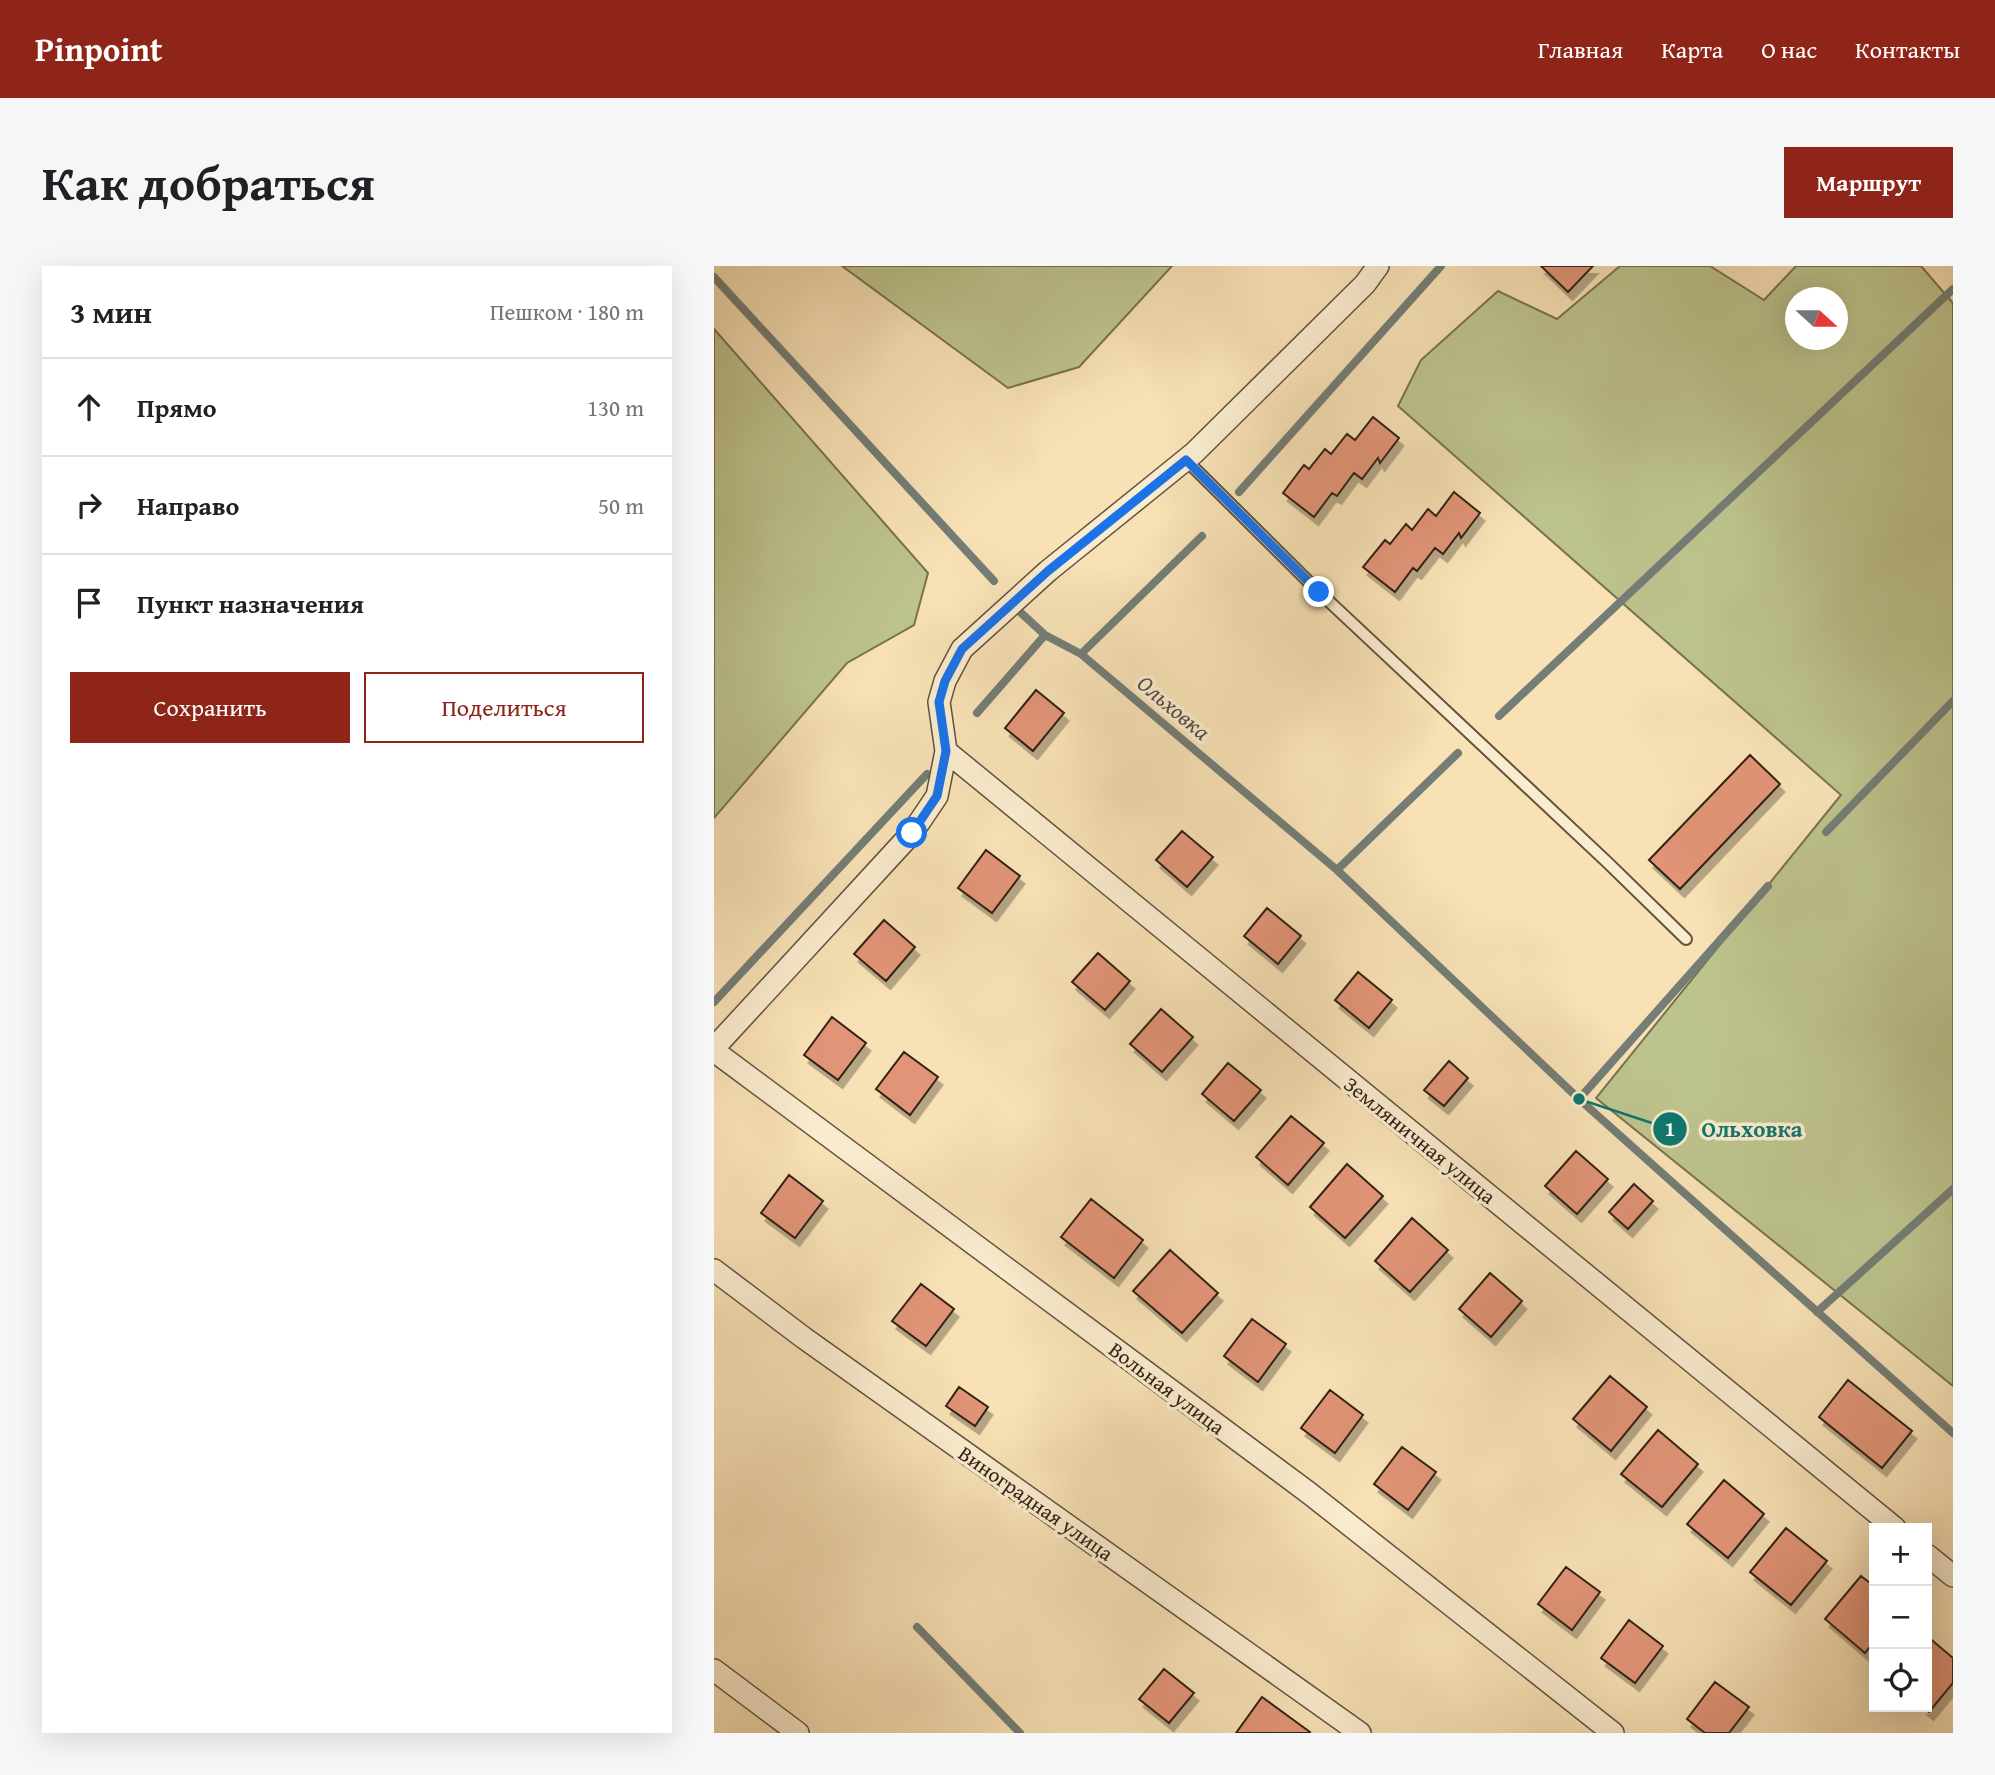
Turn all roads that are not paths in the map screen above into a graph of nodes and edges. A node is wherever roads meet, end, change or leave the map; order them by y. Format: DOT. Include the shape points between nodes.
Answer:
graph roads {
  1 [pos="1378,266"];
  2 [pos="1186,460"];
  3 [pos="946,751"];
  4 [pos="1686,939"];
  5 [pos="714,1049"];
  6 [pos="714,1270"];
  7 [pos="1889,1523"];
  8 [pos="1932,1559"];
  9 [pos="1953,1576"];
  10 [pos="714,1670"];
  11 [pos="798,1733"];
  12 [pos="1360,1733"];
  13 [pos="1613,1733"];
  1 -- 2 [label="street"];
  2 -- 3 [label="street" via="1048,571 962,649 939,702"];
  2 -- 4 [label="lane"];
  3 -- 5 [label="street" via="937,796 912,833"];
  3 -- 7 [label="street, Земляничная улица"];
  5 -- 13 [label="street, Вольная улица" via="1309,1493"];
  6 -- 12 [label="street, Виноградная улица"];
  8 -- 9 [label="street"];
  10 -- 11 [label="street"];
}
